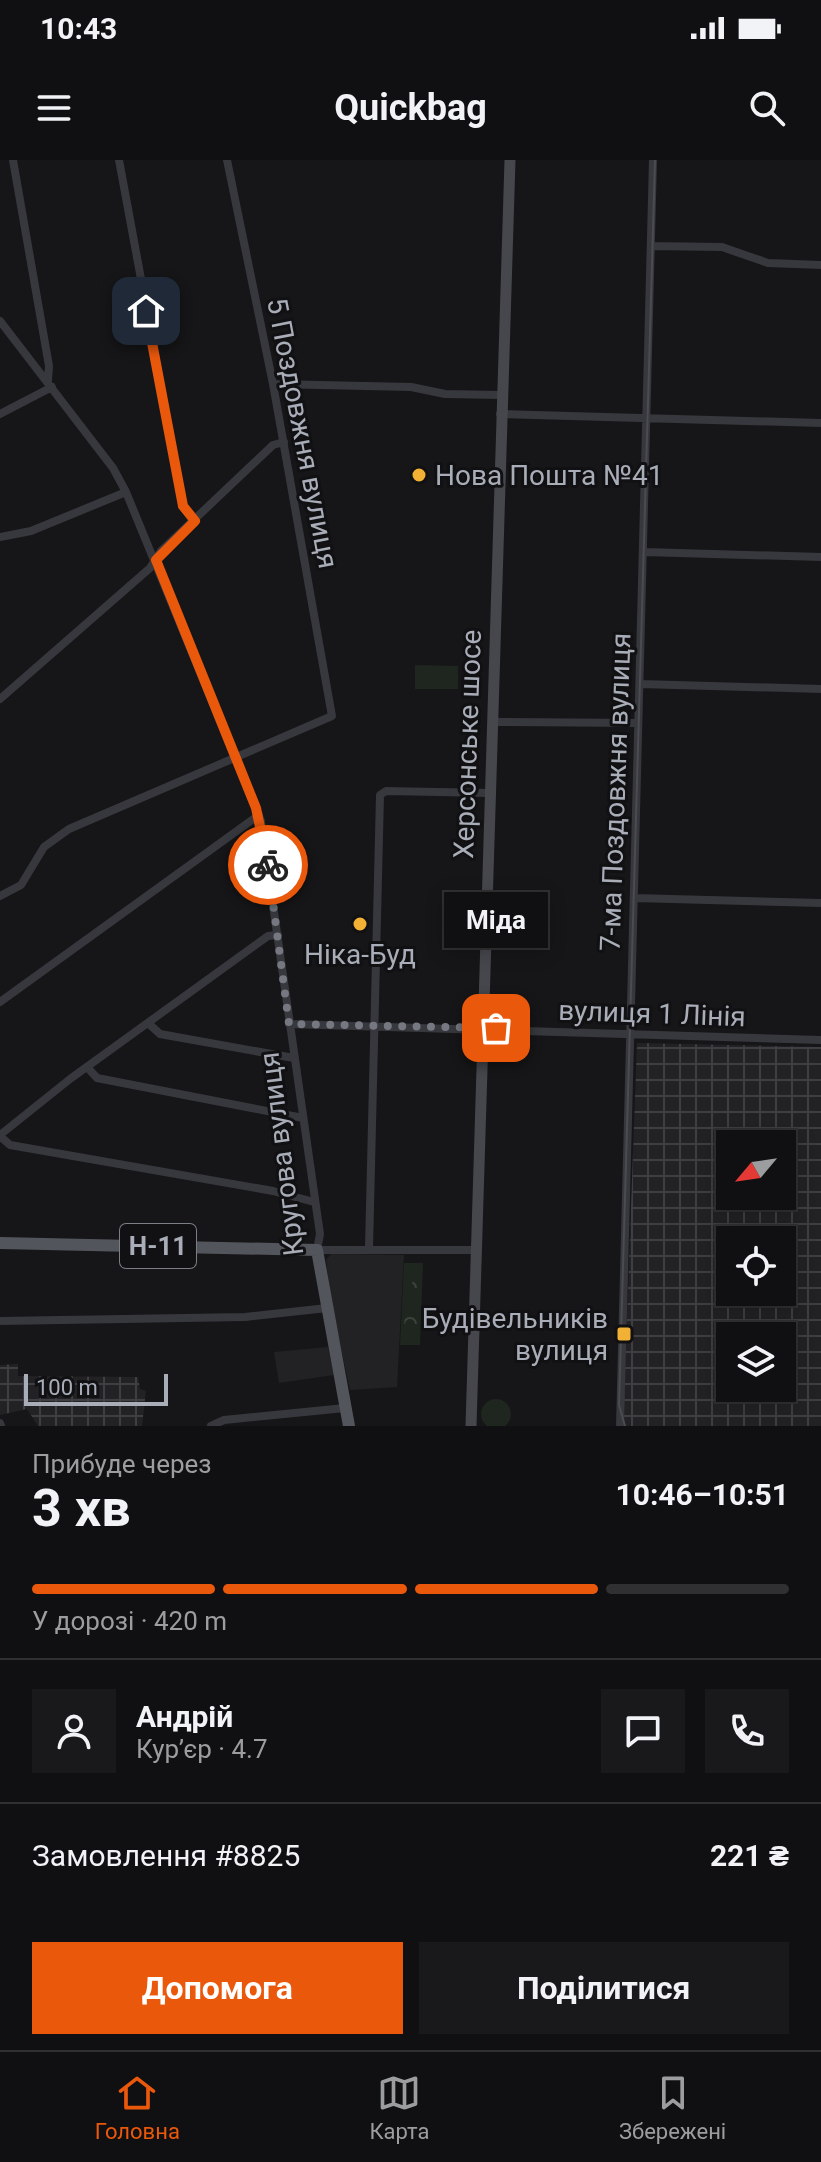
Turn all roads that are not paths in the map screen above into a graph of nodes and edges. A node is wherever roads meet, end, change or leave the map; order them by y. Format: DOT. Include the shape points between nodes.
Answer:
graph roads {
  1 [pos="13,160"];
  2 [pos="119,160"];
  3 [pos="227,160"];
  4 [pos="510,160"];
  5 [pos="653,160"];
  6 [pos="651,246"];
  7 [pos="821,265"];
  8 [pos="0,321"];
  9 [pos="50,384"];
  10 [pos="273,384"];
  11 [pos="501,395"];
  12 [pos="0,414"];
  13 [pos="500,414"];
  14 [pos="647,419"];
  15 [pos="821,423"];
  16 [pos="284,442"];
  17 [pos="126,492"];
  18 [pos="195,521"];
  19 [pos="0,535"];
  20 [pos="644,552"];
  21 [pos="821,557"];
  22 [pos="156,560"];
  23 [pos="640,684"];
  24 [pos="821,689"];
  25 [pos="0,699"];
  26 [pos="492,722"];
  27 [pos="638,723"];
  28 [pos="236,758"];
  29 [pos="490,793"];
  30 [pos="259,815"];
  31 [pos="0,896"];
  32 [pos="634,898"];
  33 [pos="821,903"];
  34 [pos="278,935"];
  35 [pos="0,1002"];
  36 [pos="148,1023"];
  37 [pos="289,1024"];
  38 [pos="374,1025"];
  39 [pos="483,1027"];
  40 [pos="629,1036"];
  41 [pos="821,1040"];
  42 [pos="294,1058"];
  43 [pos="87,1067"];
  44 [pos="303,1118"];
  45 [pos="0,1136"];
  46 [pos="314,1202"];
  47 [pos="0,1243"];
  48 [pos="369,1248"];
  49 [pos="317,1250"];
  50 [pos="475,1250"];
  51 [pos="327,1308"];
  52 [pos="0,1321"];
  53 [pos="345,1408"];
  54 [pos="211,1426"];
  55 [pos="349,1426"];
  56 [pos="471,1426"];
  57 [pos="620,1426"];
  1 -- 9 [label="street"];
  2 -- 18 [label="street" via="183,506"];
  3 -- 10 [label="street, 5 Поздовжня вулиця"];
  4 -- 11 [label="main road, Херсонське шосе"];
  5 -- 6 [label="street, 7-ма Поздовжня вулиця"];
  6 -- 7 [label="street" via="722,247 768,263"];
  6 -- 14 [label="street, 7-ма Поздовжня вулиця"];
  8 -- 9 [label="street, Кругова вулиця"];
  9 -- 12 [label="street"];
  9 -- 17 [label="street, Кругова вулиця"];
  10 -- 11 [label="street"];
  10 -- 16 [label="street, 5 Поздовжня вулиця"];
  11 -- 13 [label="main road, Херсонське шосе"];
  13 -- 14 [label="street"];
  13 -- 26 [label="main road, Херсонське шосе"];
  14 -- 15 [label="street"];
  14 -- 20 [label="street, 7-ма Поздовжня вулиця"];
  16 -- 18 [label="street" via="273,445"];
  16 -- 28 [label="street, 5 Поздовжня вулиця" via="332,716"];
  17 -- 19 [label="street" via="31,531"];
  17 -- 22 [label="street, Кругова вулиця"];
  18 -- 22 [label="street"];
  20 -- 21 [label="street"];
  20 -- 23 [label="street, 7-ма Поздовжня вулиця"];
  22 -- 25 [label="street"];
  22 -- 28 [label="street, Кругова вулиця"];
  23 -- 24 [label="street"];
  23 -- 27 [label="street, 7-ма Поздовжня вулиця"];
  26 -- 27 [label="street"];
  26 -- 29 [label="main road, Херсонське шосе"];
  27 -- 32 [label="street, 7-ма Поздовжня вулиця"];
  28 -- 30 [label="street, Кругова вулиця"];
  28 -- 31 [label="street" via="69,829 44,847 21,885"];
  29 -- 38 [label="street" via="380,795"];
  29 -- 39 [label="main road, Херсонське шосе"];
  30 -- 34 [label="street, Кругова вулиця"];
  30 -- 35 [label="street"];
  32 -- 33 [label="street"];
  32 -- 40 [label="street, 7-ма Поздовжня вулиця"];
  34 -- 36 [label="street" via="268,936"];
  34 -- 37 [label="street, Кругова вулиця"];
  36 -- 42 [label="street" via="160,1034"];
  36 -- 43 [label="street"];
  37 -- 38 [label="street, вулиця 1 Лінія"];
  37 -- 42 [label="street, Кругова вулиця"];
  38 -- 39 [label="street, вулиця 1 Лінія"];
  38 -- 48 [label="street"];
  39 -- 40 [label="street, вулиця 1 Лінія"];
  39 -- 50 [label="main road, Херсонське шосе"];
  40 -- 41 [label="street, вулиця 1 Лінія"];
  40 -- 57 [label="street, 7-ма Поздовжня вулиця"];
  42 -- 44 [label="street, Кругова вулиця"];
  43 -- 44 [label="street" via="97,1078"];
  43 -- 45 [label="street"];
  44 -- 46 [label="street, Кругова вулиця"];
  45 -- 46 [label="street" via="10,1145"];
  46 -- 49 [label="street, Кругова вулиця"];
  47 -- 49 [label="main road, Н-11"];
  48 -- 49 [label="street"];
  48 -- 50 [label="street"];
  49 -- 51 [label="main road, Кругова вулиця"];
  50 -- 56 [label="main road, Херсонське шосе"];
  51 -- 52 [label="street" via="245,1317"];
  51 -- 53 [label="main road, Кругова вулиця"];
  53 -- 54 [label="street" via="224,1420"];
  53 -- 55 [label="main road, Кругова вулиця"];
}
